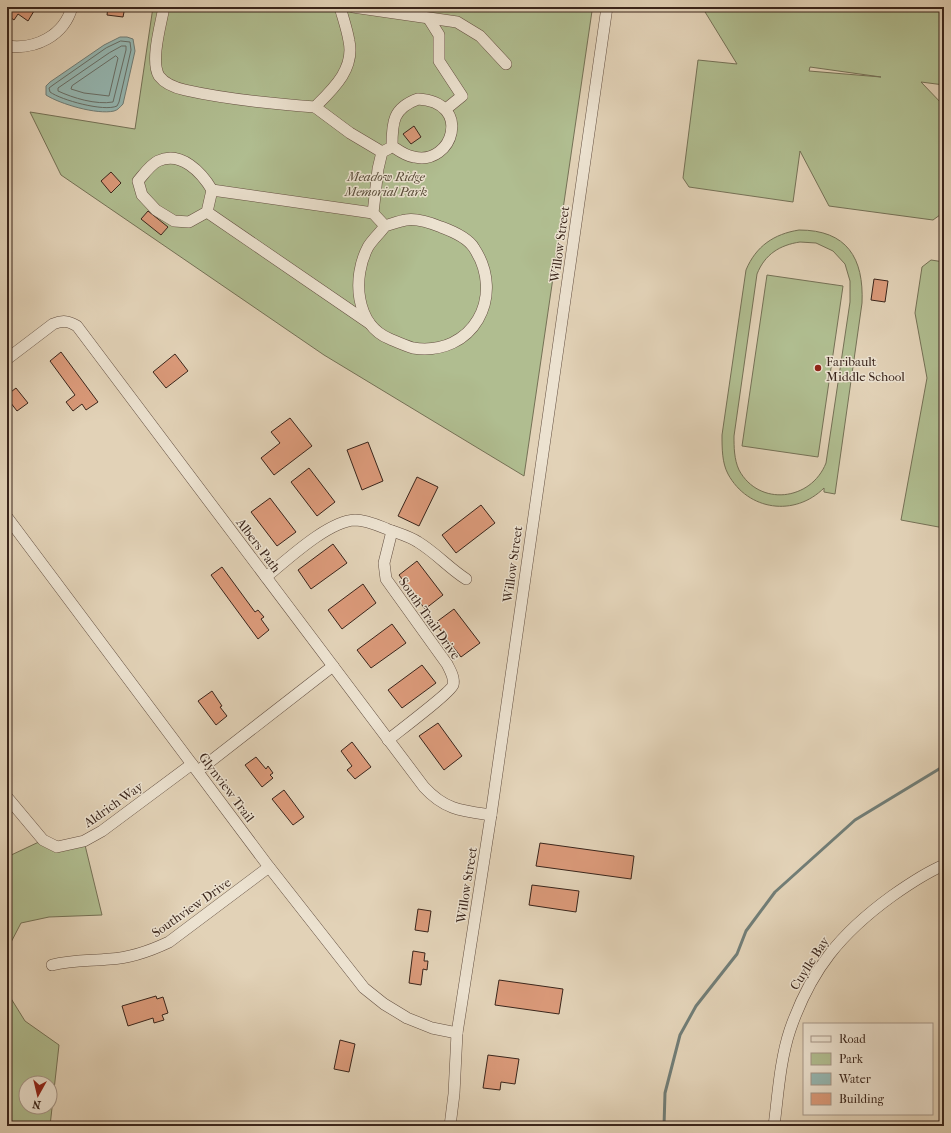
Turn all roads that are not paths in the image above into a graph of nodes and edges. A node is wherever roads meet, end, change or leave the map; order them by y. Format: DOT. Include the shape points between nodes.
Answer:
graph roads {
  1 [pos="72,7"];
  2 [pos="164,7"];
  3 [pos="340,7"];
  4 [pos="353,7"];
  5 [pos="607,7"];
  6 [pos="429,19"];
  7 [pos="457,22"];
  8 [pos="439,35"];
  9 [pos="7,46"];
  10 [pos="506,64"];
  11 [pos="315,108"];
  12 [pos="446,109"];
  13 [pos="392,146"];
  14 [pos="382,152"];
  15 [pos="212,190"];
  16 [pos="207,212"];
  17 [pos="373,213"];
  18 [pos="386,226"];
  19 [pos="369,323"];
  20 [pos="7,359"];
  21 [pos="7,517"];
  22 [pos="392,531"];
  23 [pos="266,577"];
  24 [pos="466,579"];
  25 [pos="333,666"];
  26 [pos="388,740"];
  27 [pos="195,768"];
  28 [pos="9,803"];
  29 [pos="490,815"];
  30 [pos="944,865"];
  31 [pos="269,867"];
  32 [pos="52,965"];
  33 [pos="457,1033"];
  34 [pos="450,1126"];
  35 [pos="774,1126"];
  1 -- 9 [label="street" via="61,28 48,39 33,46"];
  2 -- 11 [label="street" via="155,60 159,75 169,84 184,90"];
  3 -- 11 [label="street" via="349,42 349,62 343,76"];
  4 -- 6 [label="street"];
  5 -- 29 [label="street, Willow Street"];
  6 -- 7 [label="street"];
  6 -- 8 [label="street"];
  7 -- 8 [label="street"];
  7 -- 10 [label="street" via="480,36"];
  8 -- 12 [label="street" via="439,61 462,96"];
  11 -- 14 [label="street"];
  12 -- 13 [label="street" via="438,102 428,99 408,103 400,109 394,119"];
  12 -- 13 [label="street" via="452,120 451,133 446,145 438,153 426,158 414,157"];
  13 -- 14 [label="street"];
  14 -- 17 [label="street"];
  15 -- 16 [label="street"];
  15 -- 16 [label="street" via="189,163 173,159 159,161 138,181 142,195 156,210 174,221 189,222"];
  15 -- 17 [label="street"];
  16 -- 19 [label="street"];
  17 -- 18 [label="street"];
  18 -- 19 [label="street" via="368,246 359,272 359,298"];
  18 -- 19 [label="street" via="407,220 432,223 455,232 474,247 485,272 487,297 479,320 463,339 440,347 413,348 386,337"];
  20 -- 23 [label="street, Albers Path" via="53,324 60,321 77,326"];
  21 -- 27 [label="street, Glynview Trail"];
  22 -- 23 [label="street" via="364,521 354,520 338,524 308,543"];
  22 -- 24 [label="street" via="416,540"];
  22 -- 26 [label="street, South Trail Drive" via="384,563 386,579 443,658 454,680 453,687 444,696"];
  23 -- 25 [label="street, Albers Path"];
  25 -- 26 [label="street, Albers Path"];
  25 -- 27 [label="street, Aldrich Way"];
  26 -- 29 [label="street, Albers Path" via="424,788 442,804 454,809"];
  27 -- 28 [label="street, Aldrich Way" via="102,831 84,841 57,847 43,840"];
  27 -- 31 [label="street, Glynview Trail"];
  29 -- 33 [label="street, Willow Street"];
  30 -- 35 [label="street, Cuylle Bay" via="918,878 870,912 848,931 818,972 800,1004 790,1031"];
  31 -- 32 [label="street, Southview Drive" via="169,942 151,951 131,957 80,959"];
  31 -- 33 [label="street, Glynview Trail" via="364,988 407,1018 432,1028"];
  33 -- 34 [label="street, Willow Street"];
}
